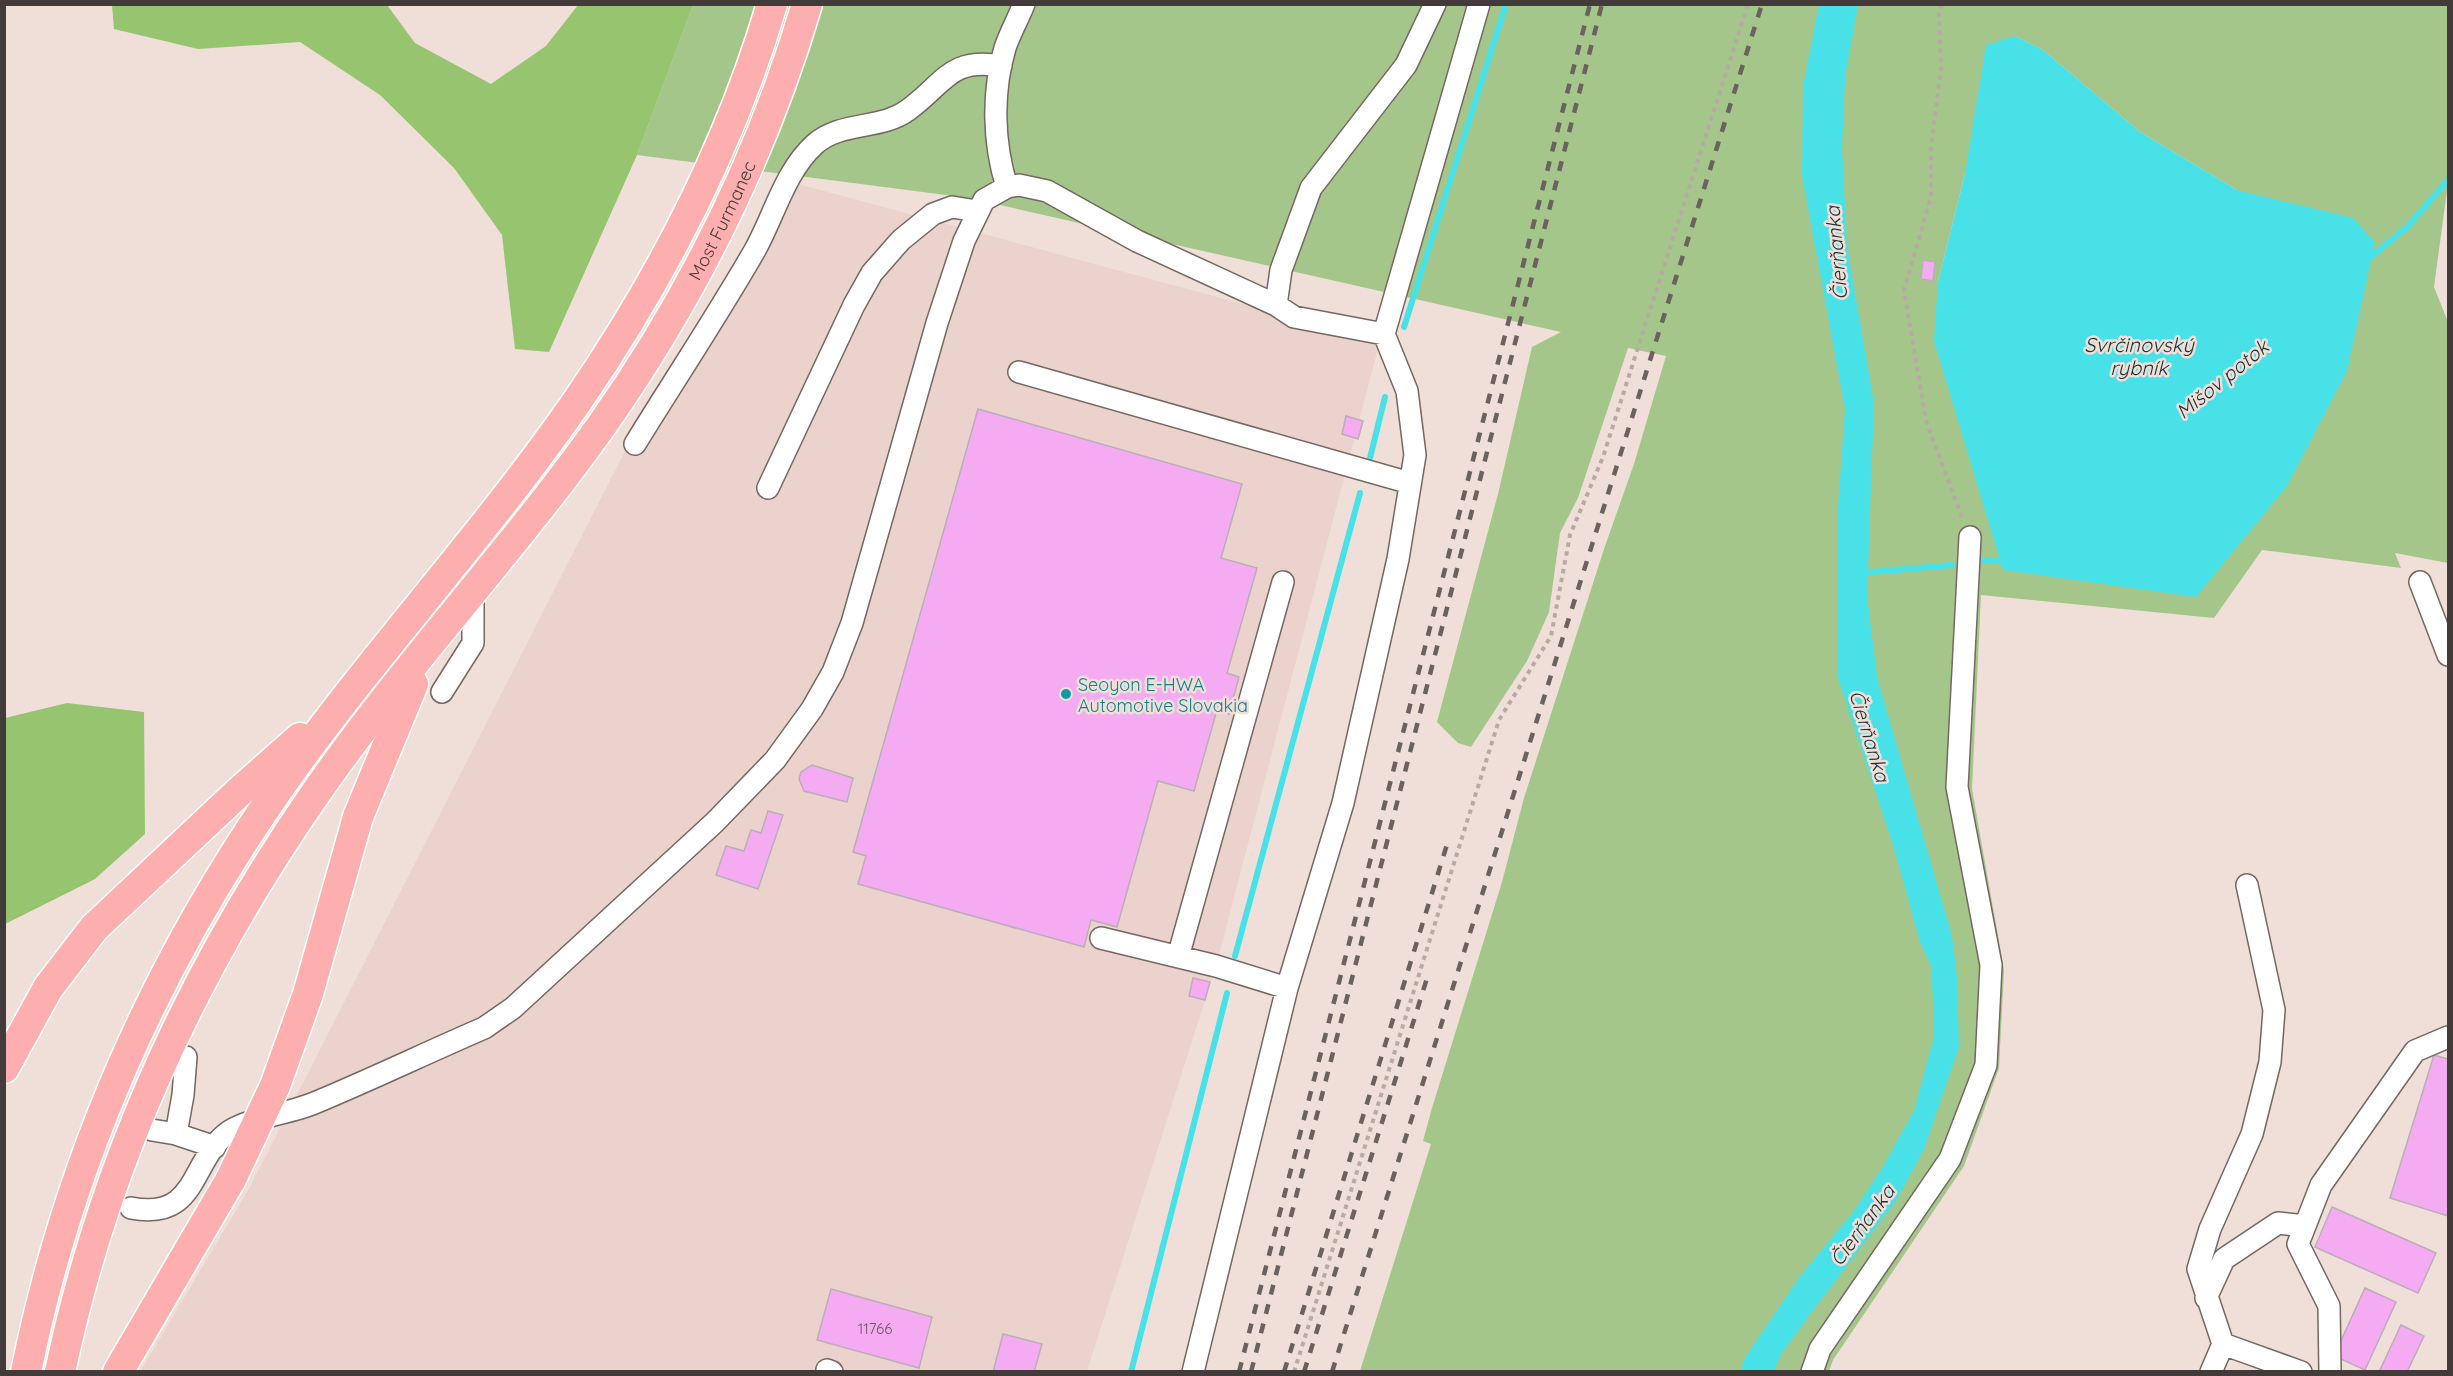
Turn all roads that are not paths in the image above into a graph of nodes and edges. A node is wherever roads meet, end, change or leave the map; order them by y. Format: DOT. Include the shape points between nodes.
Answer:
graph roads {
  1 [pos="772,4"];
  2 [pos="807,4"];
  3 [pos="1024,4"];
  4 [pos="1435,4"];
  5 [pos="1479,4"];
  6 [pos="1001,66"];
  7 [pos="1007,187"];
  8 [pos="977,211"];
  9 [pos="1276,305"];
  10 [pos="1384,334"];
  11 [pos="1020,372"];
  12 [pos="635,444"];
  13 [pos="1410,483"];
  14 [pos="768,488"];
  15 [pos="1970,537"];
  16 [pos="1283,582"];
  17 [pos="2420,582"];
  18 [pos="473,592"];
  19 [pos="432,640"];
  20 [pos="2448,655"];
  21 [pos="442,692"];
  22 [pos="342,703"];
  23 [pos="2247,885"];
  24 [pos="1101,938"];
  25 [pos="1178,957"];
  26 [pos="1287,988"];
  27 [pos="2448,1037"];
  28 [pos="186,1057"];
  29 [pos="4,1068"];
  30 [pos="152,1130"];
  31 [pos="176,1134"];
  32 [pos="214,1147"];
  33 [pos="130,1208"];
  34 [pos="2305,1226"];
  35 [pos="2206,1298"];
  36 [pos="2223,1344"];
  37 [pos="26,1371"];
  38 [pos="60,1371"];
  39 [pos="118,1371"];
  40 [pos="1193,1371"];
  41 [pos="1812,1371"];
  42 [pos="2211,1371"];
  43 [pos="2301,1371"];
  44 [pos="2330,1371"];
  1 -- 22 [label="highway, Most Furmanec" via="733,115 696,198 618,340 512,489"];
  2 -- 18 [label="highway, Most Furmanec" via="764,130 683,298 604,422"];
  3 -- 6 [label="street"];
  4 -- 9 [label="street" via="1406,65 1311,188 1281,270"];
  5 -- 10 [label="street"];
  6 -- 7 [label="street" via="997,126"];
  6 -- 12 [label="street" via="981,62 960,66 894,118 846,129 816,143 792,174 755,249"];
  7 -- 8 [label="street" via="984,200"];
  7 -- 9 [label="street" via="1019,185 1047,191 1137,241"];
  8 -- 14 [label="street" via="952,207 933,214 872,273"];
  8 -- 32 [label="street" via="938,323 852,623 828,681 775,760 698,839 498,1019 311,1104 232,1130"];
  9 -- 10 [label="street" via="1294,317"];
  10 -- 13 [label="street" via="1407,391 1415,455"];
  11 -- 13 [label="street"];
  13 -- 26 [label="street" via="1398,559 1342,803"];
  15 -- 41 [label="street" via="1957,787 1991,964 1986,1065 1950,1159 1820,1349"];
  16 -- 25 [label="street"];
  17 -- 20 [label="street"];
  18 -- 19 [label="highway, Most Furmanec"];
  18 -- 21 [label="street" via="473,643"];
  19 -- 38 [label="highway" via="316,792 212,957 164,1054 109,1191"];
  19 -- 39 [label="highway, bridge" via="358,817 308,994 271,1095 231,1179"];
  22 -- 29 [label="highway" via="129,893 65,962"];
  22 -- 37 [label="highway" via="229,863 158,990 108,1100 65,1218"];
  23 -- 35 [label="street" via="2274,1010 2271,1052 2252,1134 2210,1229 2198,1269"];
  24 -- 25 [label="street"];
  25 -- 26 [label="street"];
  26 -- 40 [label="street"];
  27 -- 34 [label="street" via="2415,1051 2321,1185"];
  28 -- 31 [label="street"];
  30 -- 31 [label="street"];
  31 -- 32 [label="street"];
  32 -- 33 [label="street" via="182,1198 159,1210"];
  34 -- 35 [label="street" via="2278,1223 2224,1259"];
  34 -- 44 [label="street" via="2298,1244 2329,1306"];
  35 -- 36 [label="street"];
  36 -- 42 [label="street"];
  36 -- 43 [label="street"];
}
